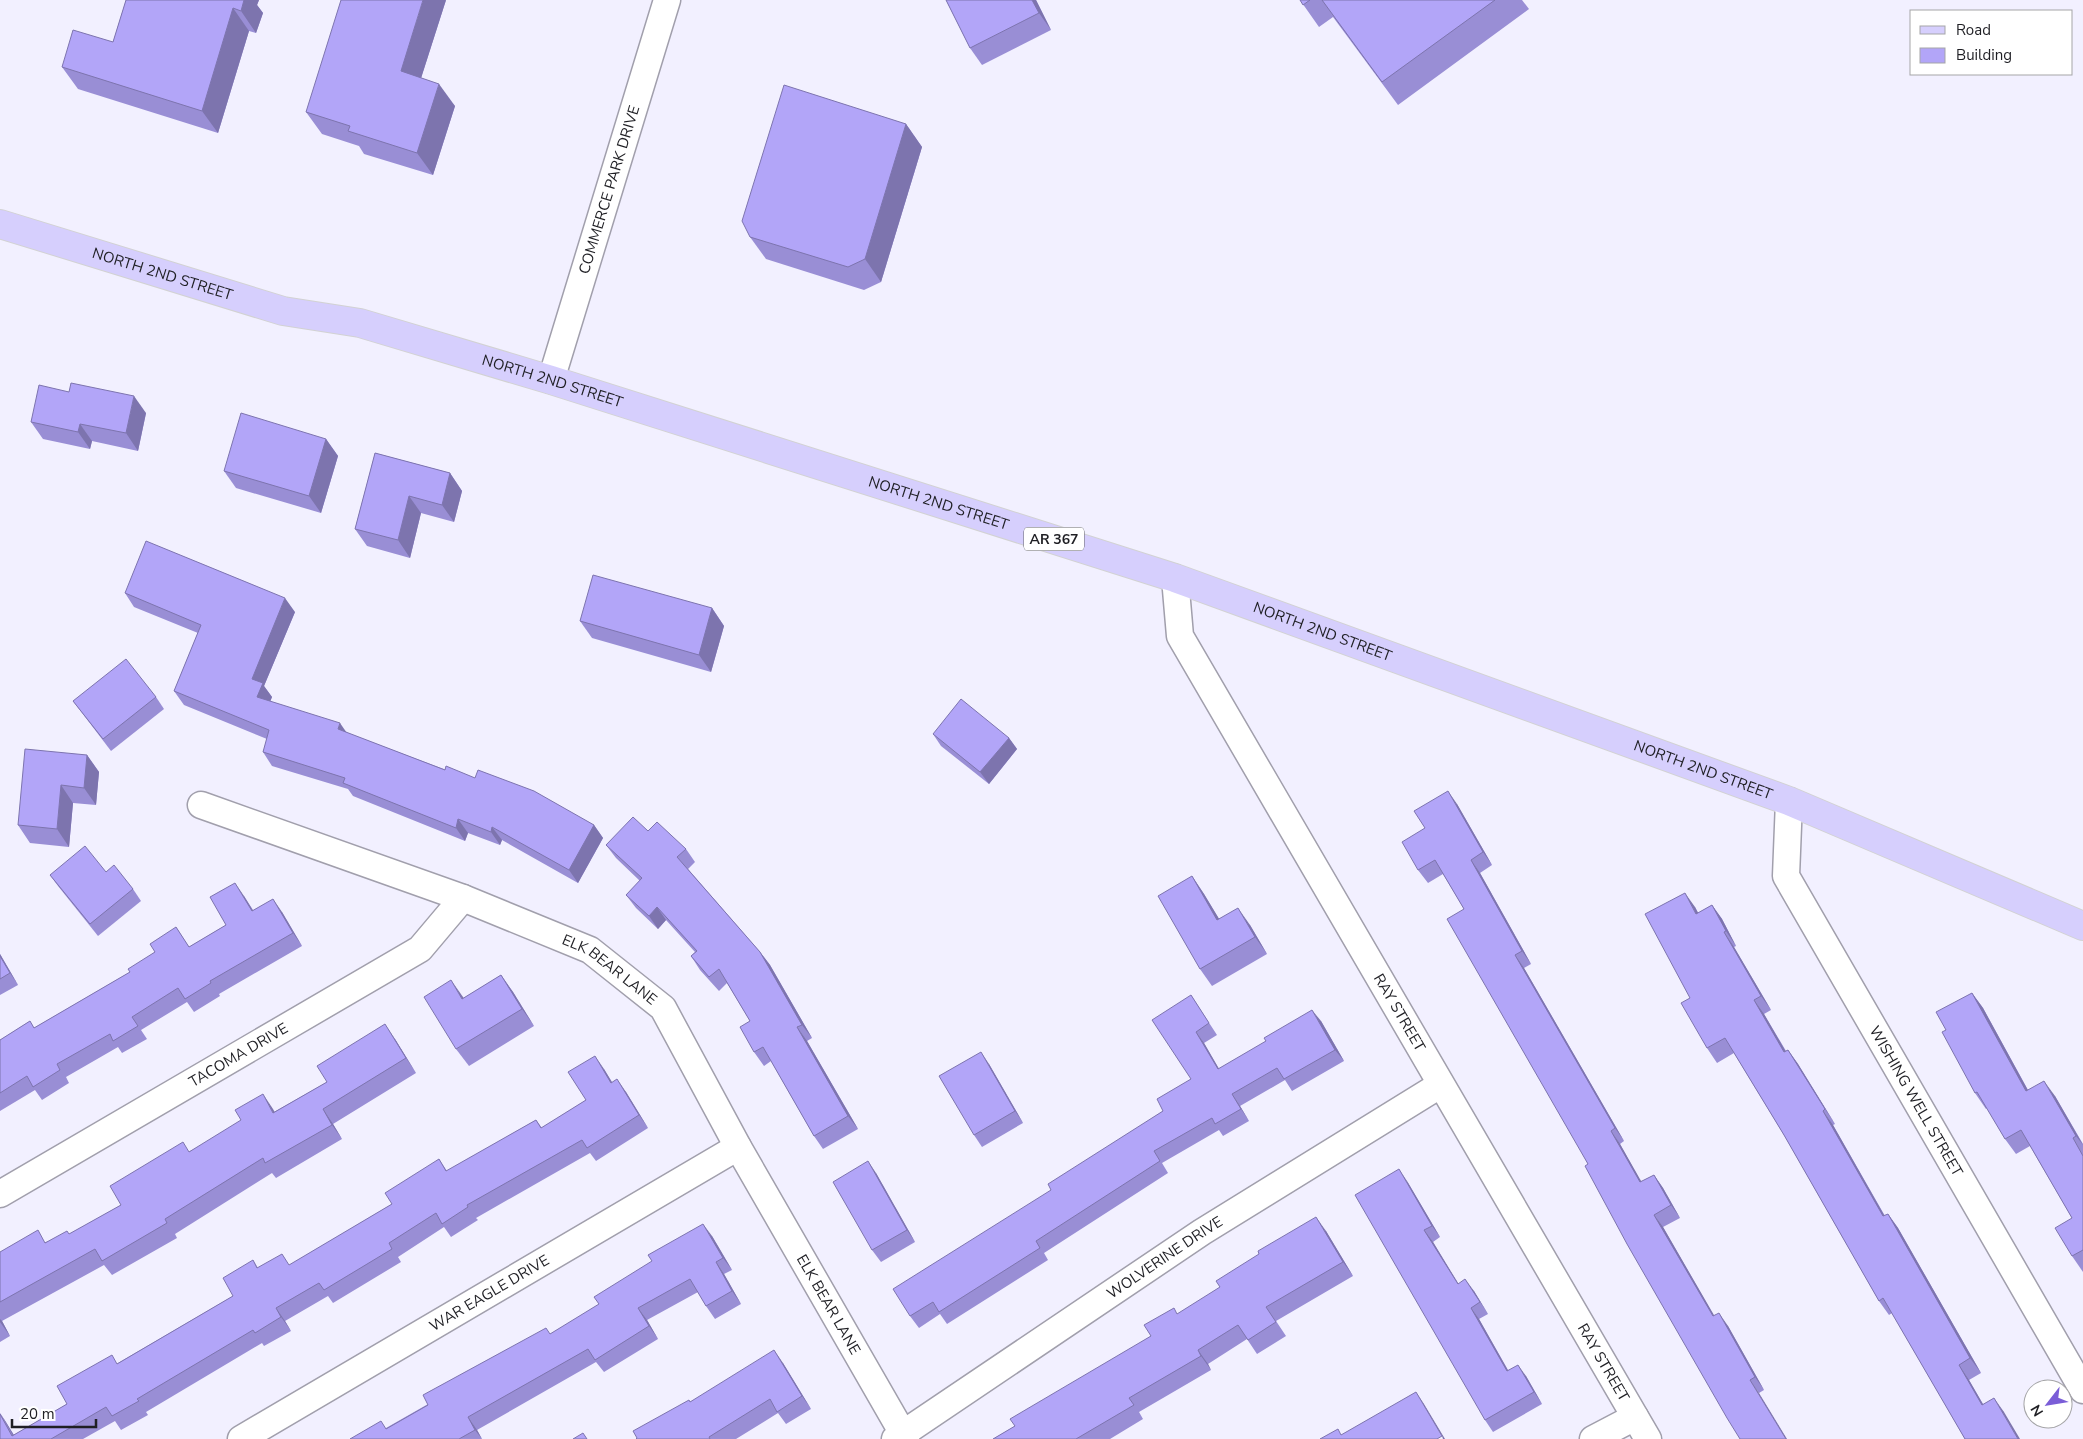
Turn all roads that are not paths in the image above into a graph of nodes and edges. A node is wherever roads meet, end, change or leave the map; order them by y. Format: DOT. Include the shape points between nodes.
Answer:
graph roads {
  1 [pos="667,0"];
  2 [pos="0,224"];
  3 [pos="551,380"];
  4 [pos="1175,578"];
  5 [pos="1789,801"];
  6 [pos="201,806"];
  7 [pos="463,898"];
  8 [pos="2083,926"];
  9 [pos="1440,1085"];
  10 [pos="738,1147"];
  11 [pos="0,1194"];
  12 [pos="2083,1390"];
  13 [pos="1635,1416"];
  14 [pos="902,1437"];
  15 [pos="241,1439"];
  16 [pos="1593,1439"];
  17 [pos="1648,1439"];
  1 -- 3 [label="street, COMMERCE PARK DRIVE"];
  2 -- 3 [label="main road, NORTH 2ND STREET / AR 367" via="283,310 360,323"];
  3 -- 4 [label="main road, NORTH 2ND STREET / AR 367"];
  4 -- 5 [label="main road, NORTH 2ND STREET / AR 367"];
  4 -- 9 [label="street, RAY STREET" via="1180,636"];
  5 -- 8 [label="main road, NORTH 2ND STREET / AR 367"];
  5 -- 12 [label="street, WISHING WELL STREET" via="1786,876"];
  6 -- 7 [label="street, ELK BEAR LANE"];
  7 -- 10 [label="street, ELK BEAR LANE" via="590,950 662,1008"];
  7 -- 11 [label="street, TACOMA DRIVE" via="420,949"];
  9 -- 13 [label="street, RAY STREET"];
  9 -- 14 [label="street, WOLVERINE DRIVE" via="1202,1232"];
  10 -- 14 [label="street, ELK BEAR LANE"];
  10 -- 15 [label="street, WAR EAGLE DRIVE"];
  13 -- 16 [label="street"];
  13 -- 17 [label="street, RAY STREET"];
}
